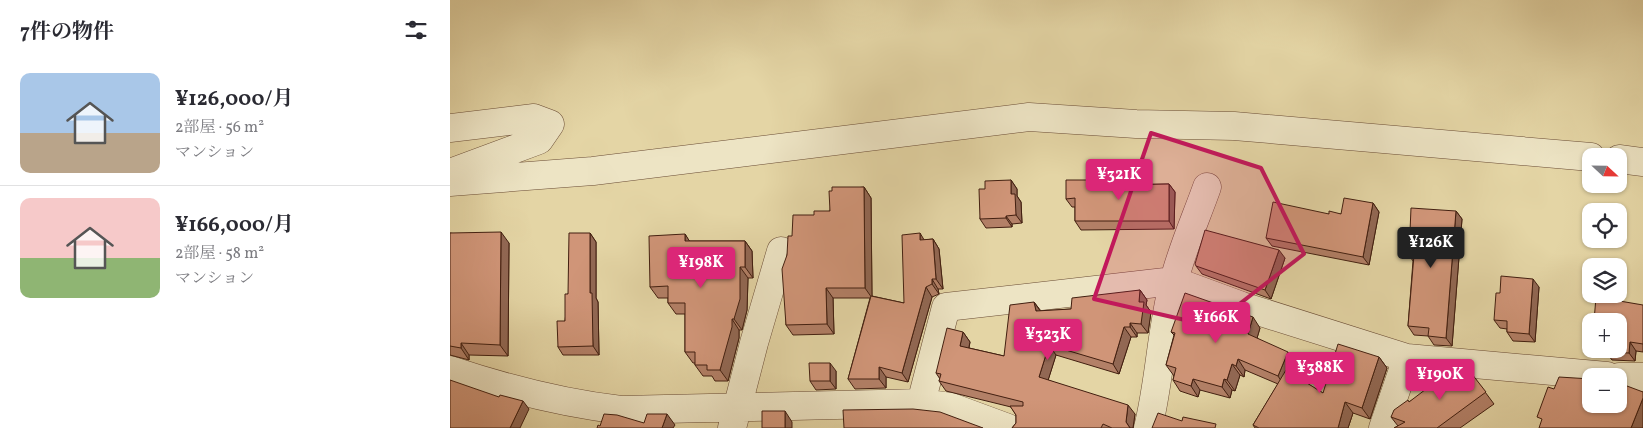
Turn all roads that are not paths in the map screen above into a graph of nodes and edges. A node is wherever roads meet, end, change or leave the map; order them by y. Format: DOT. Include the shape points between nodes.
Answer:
graph roads {
  1 [pos="450,128"];
  2 [pos="1582,156"];
  3 [pos="1628,160"];
  4 [pos="1643,162"];
  5 [pos="450,172"];
  6 [pos="450,182"];
  7 [pos="1207,187"];
  8 [pos="781,251"];
  9 [pos="1174,281"];
  10 [pos="1407,358"];
  11 [pos="450,370"];
  12 [pos="1582,374"];
  13 [pos="1627,376"];
  14 [pos="1643,377"];
  15 [pos="921,403"];
  16 [pos="735,418"];
  17 [pos="1008,428"];
  18 [pos="1148,428"];
  19 [pos="1383,428"];
  1 -- 5 [label="street" via="534,118 550,124 540,140"];
  2 -- 6 [label="street" via="1234,126 1029,117 593,171"];
  3 -- 4 [label="street"];
  7 -- 9 [label="street"];
  8 -- 16 [label="street"];
  9 -- 10 [label="street"];
  9 -- 15 [label="street" via="946,307"];
  9 -- 18 [label="street"];
  10 -- 12 [label="street"];
  10 -- 19 [label="street"];
  11 -- 16 [label="street" via="512,390 573,404"];
  13 -- 14 [label="street"];
  15 -- 16 [label="street"];
  15 -- 17 [label="street" via="952,407"];
}
